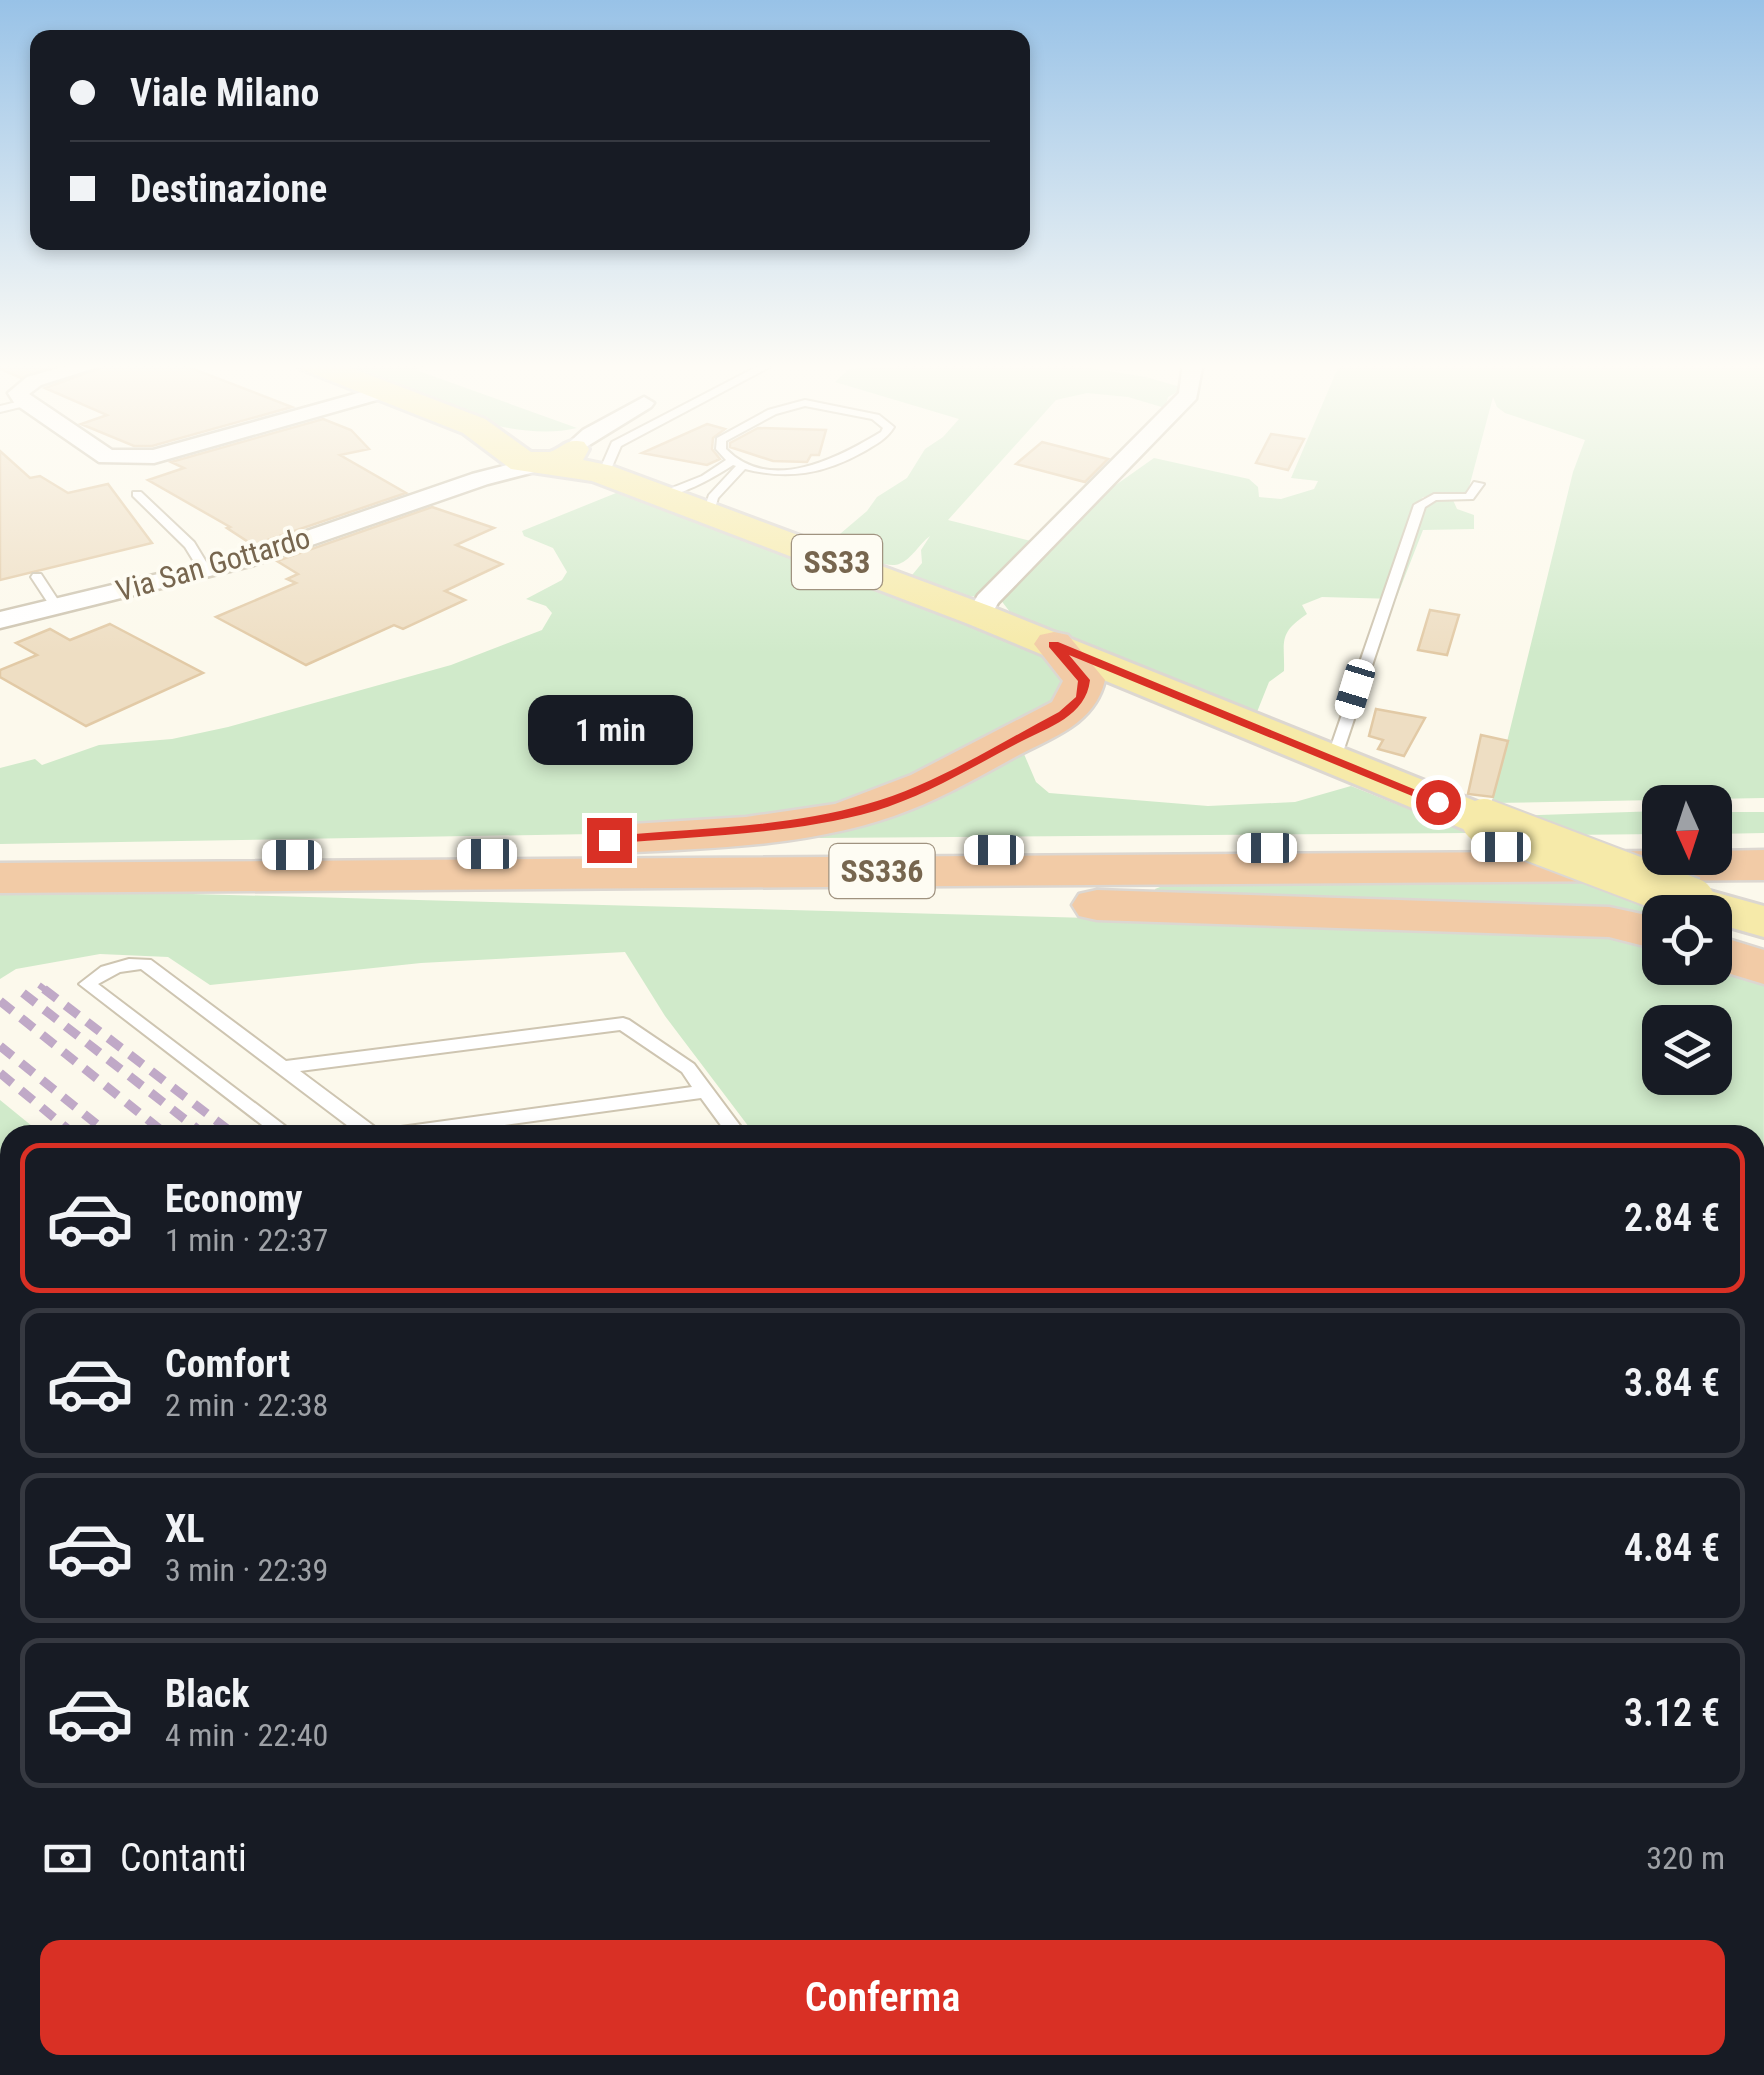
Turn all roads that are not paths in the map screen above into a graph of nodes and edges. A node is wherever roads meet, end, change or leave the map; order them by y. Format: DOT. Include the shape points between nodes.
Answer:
graph roads {
  1 [pos="522,460"];
  2 [pos="563,460"];
  3 [pos="608,460"];
  4 [pos="733,460"];
  5 [pos="841,460"];
  6 [pos="1125,460"];
  7 [pos="737,464"];
  8 [pos="602,473"];
  9 [pos="1478,484"];
  10 [pos="137,494"];
  11 [pos="660,495"];
  12 [pos="709,513"];
  13 [pos="205,570"];
  14 [pos="37,577"];
  15 [pos="56,606"];
  16 [pos="979,614"];
  17 [pos="0,620"];
  18 [pos="1054,644"];
  19 [pos="1334,758"];
  20 [pos="1732,845"];
  21 [pos="1764,845"];
  22 [pos="1642,846"];
  23 [pos="0,858"];
  24 [pos="1764,864"];
  25 [pos="288,866"];
  26 [pos="0,878"];
  27 [pos="1642,895"];
  28 [pos="1642,920"];
  29 [pos="1732,920"];
  30 [pos="1764,922"];
  31 [pos="1732,939"];
  32 [pos="1764,954"];
  33 [pos="1732,957"];
  34 [pos="1764,968"];
  35 [pos="283,1067"];
  36 [pos="705,1091"];
  37 [pos="275,1125"];
  38 [pos="359,1125"];
  39 [pos="457,1125"];
  40 [pos="730,1125"];
  1 -- 13 [label="street, Via San Gottardo" via="480,480"];
  2 -- 8 [label="main road, SS33"];
  3 -- 8 [label="lane"];
  4 -- 7 [label="lane"];
  5 -- 7 [label="lane" via="788,474"];
  6 -- 16 [label="street"];
  7 -- 11 [label="lane"];
  7 -- 12 [label="lane"];
  8 -- 11 [label="main road, SS33"];
  9 -- 19 [label="lane" via="1470,497 1434,497 1420,505"];
  10 -- 13 [label="lane" via="190,545"];
  11 -- 12 [label="main road, SS33"];
  12 -- 16 [label="main road, SS33"];
  13 -- 15 [label="street, Via San Gottardo"];
  14 -- 15 [label="lane"];
  15 -- 17 [label="street, Via San Gottardo"];
  16 -- 18 [label="main road, SS33"];
  18 -- 19 [label="main road, SS33"];
  18 -- 25 [label="highway" via="1084,680 1082,698 1064,715 873,807 700,834"];
  19 -- 27 [label="main road, SS33, bridge" via="1562,852"];
  20 -- 21 [label="highway"];
  22 -- 25 [label="highway, SS336"];
  23 -- 25 [label="highway, SS336"];
  24 -- 25 [label="highway, SS336"];
  25 -- 26 [label="highway, SS336"];
  25 -- 28 [label="highway" via="502,889"];
  29 -- 30 [label="main road, SS33"];
  31 -- 32 [label="main road, SS33"];
  33 -- 34 [label="highway"];
  35 -- 36 [label="lane" via="623,1024 688,1068"];
  35 -- 37 [label="lane" via="146,964 128,963 87,984"];
  35 -- 38 [label="lane"];
  36 -- 39 [label="lane"];
  36 -- 40 [label="lane"];
}
